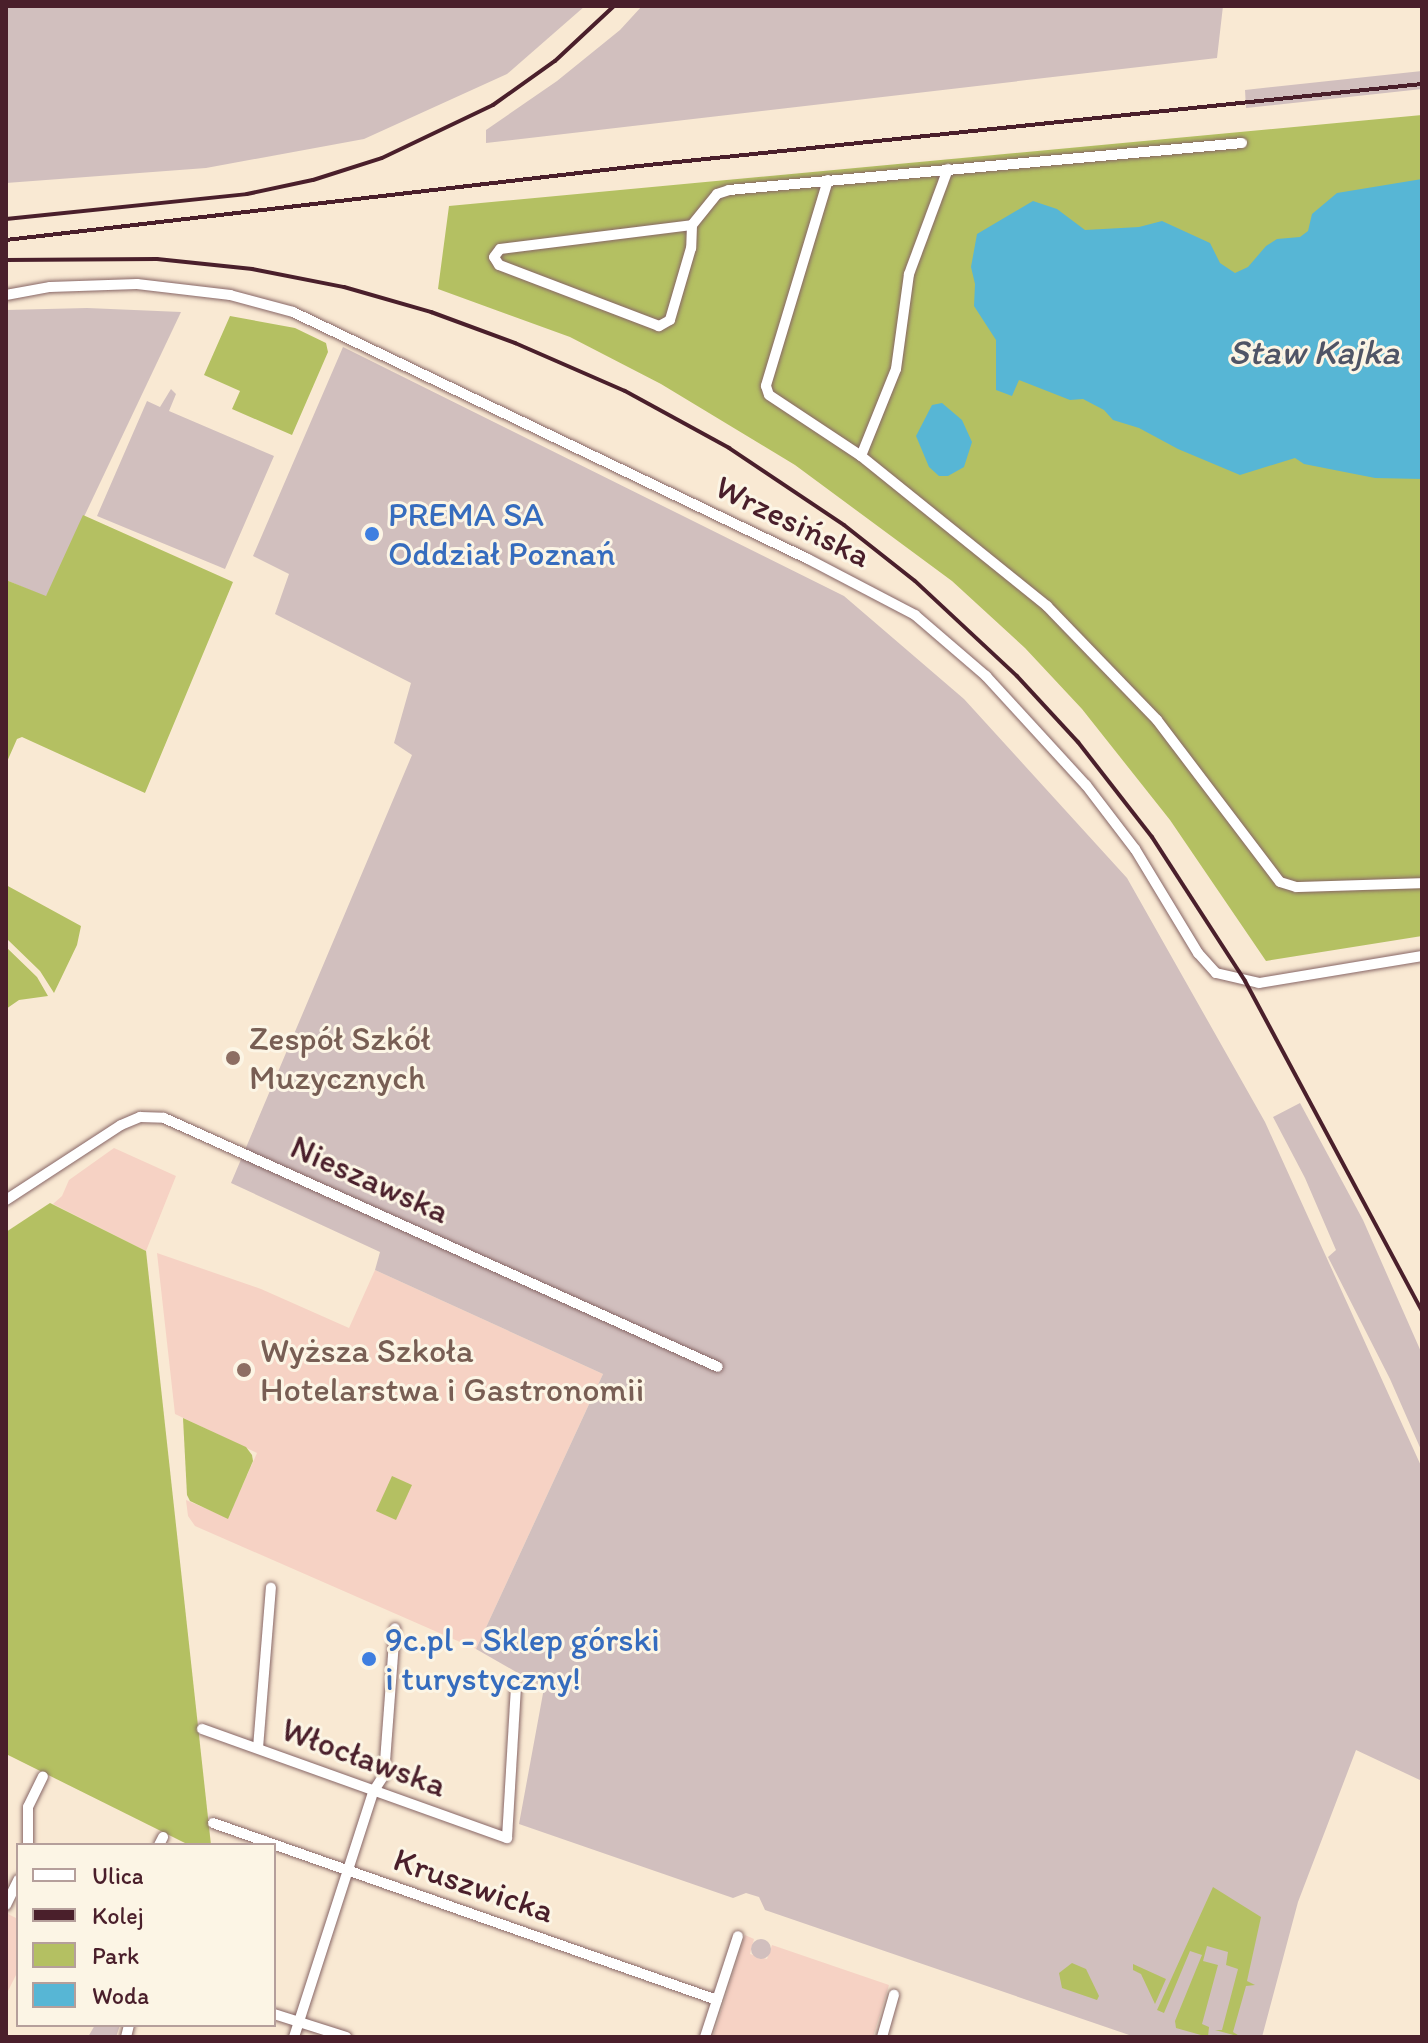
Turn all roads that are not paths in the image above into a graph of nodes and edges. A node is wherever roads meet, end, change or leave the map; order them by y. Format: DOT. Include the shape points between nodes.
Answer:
graph roads {
  1 [pos="1242,143"];
  2 [pos="948,169"];
  3 [pos="828,180"];
  4 [pos="692,225"];
  5 [pos="6,295"];
  6 [pos="861,456"];
  7 [pos="1422,883"];
  8 [pos="1422,956"];
  9 [pos="6,1200"];
  10 [pos="718,1367"];
  11 [pos="271,1588"];
  12 [pos="395,1628"];
  13 [pos="516,1686"];
  14 [pos="202,1729"];
  15 [pos="258,1748"];
  16 [pos="43,1776"];
  17 [pos="373,1792"];
  18 [pos="213,1823"];
  19 [pos="28,1843"];
  20 [pos="271,1843"];
  21 [pos="276,1845"];
  22 [pos="349,1870"];
  23 [pos="16,1884"];
  24 [pos="6,1905"];
  25 [pos="738,1936"];
  26 [pos="894,1995"];
  27 [pos="717,2000"];
  28 [pos="276,2014"];
  29 [pos="299,2020"];
  30 [pos="294,2037"];
  31 [pos="346,2037"];
  32 [pos="705,2037"];
  33 [pos="882,2037"];
  1 -- 2 [label="street"];
  2 -- 3 [label="street"];
  2 -- 6 [label="street" via="909,274 896,369"];
  3 -- 4 [label="street" via="729,190 717,194"];
  3 -- 6 [label="street" via="766,391"];
  4 -- 4 [label="street" via="691,248 670,320 659,326 499,265 494,257 500,249"];
  5 -- 8 [label="street, Wrzesińska" via="50,287 137,284 230,295 293,312 822,565 915,615 986,676 1086,785 1216,973 1259,983"];
  6 -- 7 [label="street" via="1047,606 1129,688 1280,882 1296,887"];
  9 -- 10 [label="street, Nieszawska" via="121,1125 140,1117 164,1118"];
  11 -- 15 [label="street"];
  12 -- 17 [label="street" via="384,1775"];
  13 -- 17 [label="street, Włocławska" via="507,1838"];
  14 -- 15 [label="street, Włocławska"];
  15 -- 17 [label="street, Włocławska"];
  16 -- 19 [label="street" via="28,1807"];
  17 -- 22 [label="street"];
  18 -- 20 [label="street, Kruszwicka"];
  21 -- 22 [label="street, Kruszwicka"];
  22 -- 27 [label="street, Kruszwicka"];
  22 -- 29 [label="street"];
  23 -- 24 [label="street"];
  25 -- 27 [label="street"];
  26 -- 33 [label="street"];
  27 -- 32 [label="street"];
  28 -- 29 [label="street"];
  29 -- 30 [label="street"];
  29 -- 31 [label="street"];
}
